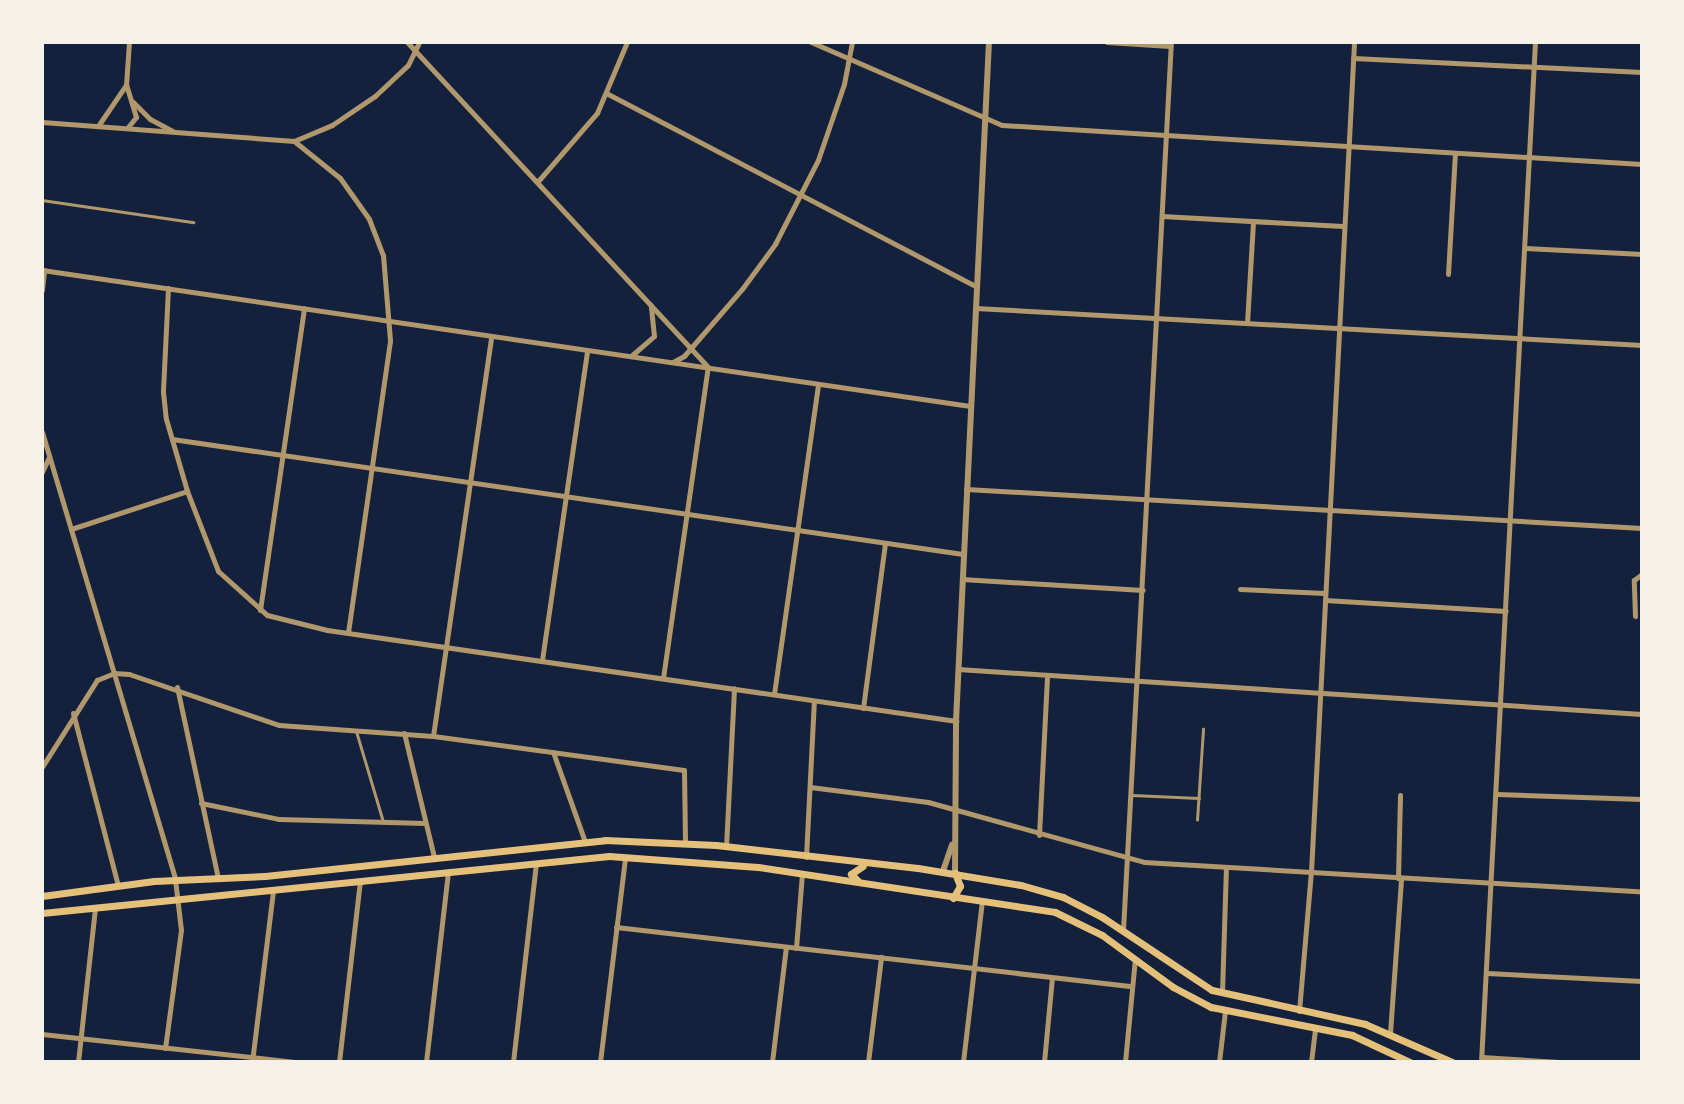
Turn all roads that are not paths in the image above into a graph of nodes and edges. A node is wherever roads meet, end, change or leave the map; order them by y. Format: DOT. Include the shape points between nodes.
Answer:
graph roads {
  1 [pos="129,42"];
  2 [pos="407,42"];
  3 [pos="419,42"];
  4 [pos="627,42"];
  5 [pos="811,42"];
  6 [pos="852,42"];
  7 [pos="989,42"];
  8 [pos="1107,42"];
  9 [pos="1354,42"];
  10 [pos="1535,42"];
  11 [pos="1170,44"];
  12 [pos="415,51"];
  13 [pos="849,58"];
  14 [pos="1353,58"];
  15 [pos="1534,67"];
  16 [pos="1642,72"];
  17 [pos="126,85"];
  18 [pos="128,94"];
  19 [pos="608,94"];
  20 [pos="985,117"];
  21 [pos="42,122"];
  22 [pos="98,126"];
  23 [pos="125,128"];
  24 [pos="179,133"];
  25 [pos="1166,137"];
  26 [pos="293,141"];
  27 [pos="1347,147"];
  28 [pos="1455,153"];
  29 [pos="1529,157"];
  30 [pos="1642,164"];
  31 [pos="539,180"];
  32 [pos="802,195"];
  33 [pos="42,200"];
  34 [pos="1162,216"];
  35 [pos="1253,221"];
  36 [pos="193,222"];
  37 [pos="1343,226"];
  38 [pos="1525,248"];
  39 [pos="1642,254"];
  40 [pos="43,270"];
  41 [pos="1448,274"];
  42 [pos="976,286"];
  43 [pos="168,288"];
  44 [pos="42,290"];
  45 [pos="649,299"];
  46 [pos="304,308"];
  47 [pos="975,308"];
  48 [pos="1157,318"];
  49 [pos="390,320"];
  50 [pos="1247,323"];
  51 [pos="1338,328"];
  52 [pos="491,336"];
  53 [pos="1519,339"];
  54 [pos="1642,345"];
  55 [pos="691,347"];
  56 [pos="587,350"];
  57 [pos="631,356"];
  58 [pos="670,363"];
  59 [pos="708,367"];
  60 [pos="818,384"];
  61 [pos="970,406"];
  62 [pos="42,432"];
  63 [pos="172,439"];
  64 [pos="282,454"];
  65 [pos="49,457"];
  66 [pos="372,467"];
  67 [pos="42,472"];
  68 [pos="471,482"];
  69 [pos="966,489"];
  70 [pos="187,491"];
  71 [pos="567,496"];
  72 [pos="1148,499"];
  73 [pos="1329,510"];
  74 [pos="687,514"];
  75 [pos="1511,521"];
  76 [pos="1642,528"];
  77 [pos="71,529"];
  78 [pos="797,530"];
  79 [pos="885,543"];
  80 [pos="963,554"];
  81 [pos="1642,575"];
  82 [pos="962,579"];
  83 [pos="1240,589"];
  84 [pos="1143,590"];
  85 [pos="1325,597"];
  86 [pos="260,610"];
  87 [pos="1506,611"];
  88 [pos="1635,616"];
  89 [pos="348,633"];
  90 [pos="449,646"];
  91 [pos="542,660"];
  92 [pos="958,669"];
  93 [pos="114,673"];
  94 [pos="1047,675"];
  95 [pos="663,678"];
  96 [pos="1139,680"];
  97 [pos="177,687"];
  98 [pos="734,688"];
  99 [pos="1320,691"];
  100 [pos="774,694"];
  101 [pos="814,701"];
  102 [pos="1503,702"];
  103 [pos="863,708"];
  104 [pos="73,713"];
  105 [pos="1642,714"];
  106 [pos="956,721"];
  107 [pos="1203,729"];
  108 [pos="356,732"];
  109 [pos="404,733"];
  110 [pos="433,736"];
  111 [pos="553,752"];
  112 [pos="42,768"];
  113 [pos="810,787"];
  114 [pos="1132,794"];
  115 [pos="1497,794"];
  116 [pos="1400,795"];
  117 [pos="1199,798"];
  118 [pos="1642,799"];
  119 [pos="201,803"];
  120 [pos="953,810"];
  121 [pos="383,820"];
  122 [pos="1197,820"];
  123 [pos="425,823"];
  124 [pos="1039,835"];
  125 [pos="585,842"];
  126 [pos="685,844"];
  127 [pos="952,844"];
  128 [pos="726,847"];
  129 [pos="434,857"];
  130 [pos="625,857"];
  131 [pos="807,857"];
  132 [pos="1129,859"];
  133 [pos="536,863"];
  134 [pos="866,864"];
  135 [pos="1226,867"];
  136 [pos="448,872"];
  137 [pos="943,872"];
  138 [pos="1311,872"];
  139 [pos="802,873"];
  140 [pos="956,873"];
  141 [pos="218,878"];
  142 [pos="1400,878"];
  143 [pos="176,879"];
  144 [pos="360,881"];
  145 [pos="860,882"];
  146 [pos="1492,884"];
  147 [pos="118,887"];
  148 [pos="273,891"];
  149 [pos="1642,892"];
  150 [pos="42,896"];
  151 [pos="953,898"];
  152 [pos="982,900"];
  153 [pos="180,902"];
  154 [pos="95,909"];
  155 [pos="42,913"];
  156 [pos="616,927"];
  157 [pos="1122,930"];
  158 [pos="786,947"];
  159 [pos="796,948"];
  160 [pos="881,957"];
  161 [pos="1135,958"];
  162 [pos="974,968"];
  163 [pos="1487,973"];
  164 [pos="1052,978"];
  165 [pos="1642,981"];
  166 [pos="1130,986"];
  167 [pos="1222,993"];
  168 [pos="1225,1011"];
  169 [pos="1299,1011"];
  170 [pos="1315,1029"];
  171 [pos="1390,1033"];
  172 [pos="42,1034"];
  173 [pos="81,1038"];
  174 [pos="165,1048"];
  175 [pos="1385,1048"];
  176 [pos="253,1060"];
  177 [pos="1481,1060"];
  178 [pos="78,1062"];
  179 [pos="294,1062"];
  180 [pos="339,1062"];
  181 [pos="425,1062"];
  182 [pos="513,1062"];
  183 [pos="600,1062"];
  184 [pos="772,1062"];
  185 [pos="868,1062"];
  186 [pos="963,1062"];
  187 [pos="1044,1062"];
  188 [pos="1125,1062"];
  189 [pos="1219,1062"];
  190 [pos="1311,1062"];
  191 [pos="1410,1062"];
  192 [pos="1452,1062"];
  193 [pos="1559,1062"];
  1 -- 17 [label="street"];
  2 -- 12 [label="street"];
  3 -- 12 [label="street"];
  4 -- 19 [label="street"];
  5 -- 13 [label="street"];
  6 -- 13 [label="street"];
  7 -- 20 [label="street"];
  8 -- 11 [label="street"];
  9 -- 14 [label="street"];
  10 -- 15 [label="street"];
  11 -- 25 [label="street"];
  12 -- 26 [label="street" via="408,65 375,96 332,125"];
  12 -- 31 [label="street"];
  13 -- 20 [label="street"];
  13 -- 32 [label="street" via="836,110"];
  14 -- 15 [label="street"];
  14 -- 27 [label="street"];
  15 -- 16 [label="street"];
  15 -- 29 [label="street"];
  17 -- 18 [label="street"];
  17 -- 22 [label="street"];
  18 -- 23 [label="street" via="136,117"];
  18 -- 24 [label="street" via="150,119"];
  19 -- 31 [label="street" via="583,134"];
  19 -- 32 [label="street"];
  20 -- 25 [label="street" via="1002,125"];
  20 -- 42 [label="street"];
  21 -- 22 [label="street"];
  22 -- 23 [label="street"];
  23 -- 24 [label="street"];
  24 -- 26 [label="street"];
  25 -- 27 [label="street"];
  25 -- 34 [label="street"];
  26 -- 49 [label="street" via="340,178 369,219 383,255"];
  27 -- 28 [label="street"];
  27 -- 37 [label="street"];
  28 -- 29 [label="street"];
  28 -- 41 [label="street"];
  29 -- 30 [label="street"];
  29 -- 38 [label="street"];
  31 -- 45 [label="street"];
  32 -- 42 [label="street"];
  32 -- 55 [label="street" via="758,268"];
  33 -- 36 [label="lane"];
  34 -- 35 [label="street"];
  34 -- 48 [label="street"];
  35 -- 37 [label="street"];
  35 -- 50 [label="street"];
  37 -- 51 [label="street"];
  38 -- 39 [label="street"];
  38 -- 53 [label="street"];
  40 -- 43 [label="street"];
  40 -- 44 [label="street"];
  42 -- 47 [label="street"];
  43 -- 46 [label="street"];
  43 -- 63 [label="street" via="162,368"];
  45 -- 55 [label="street"];
  45 -- 57 [label="street" via="656,330 646,347"];
  46 -- 49 [label="street"];
  46 -- 64 [label="street"];
  47 -- 48 [label="street"];
  47 -- 61 [label="street"];
  48 -- 50 [label="street"];
  48 -- 72 [label="street"];
  49 -- 52 [label="street"];
  49 -- 66 [label="street"];
  50 -- 51 [label="street"];
  51 -- 53 [label="street"];
  51 -- 73 [label="street"];
  52 -- 56 [label="street"];
  52 -- 68 [label="street"];
  53 -- 54 [label="street"];
  53 -- 75 [label="street"];
  55 -- 58 [label="street"];
  55 -- 59 [label="street"];
  56 -- 57 [label="street"];
  56 -- 71 [label="street"];
  57 -- 58 [label="street"];
  58 -- 59 [label="street"];
  59 -- 60 [label="street"];
  59 -- 74 [label="street"];
  60 -- 61 [label="street"];
  60 -- 78 [label="street"];
  61 -- 69 [label="street"];
  62 -- 65 [label="street"];
  63 -- 64 [label="street"];
  63 -- 70 [label="street"];
  64 -- 66 [label="street"];
  64 -- 86 [label="street"];
  65 -- 67 [label="street"];
  65 -- 77 [label="street"];
  66 -- 68 [label="street"];
  66 -- 89 [label="street"];
  68 -- 71 [label="street"];
  68 -- 90 [label="street"];
  69 -- 72 [label="street"];
  69 -- 80 [label="street"];
  70 -- 77 [label="street"];
  70 -- 86 [label="street" via="218,570"];
  71 -- 74 [label="street"];
  71 -- 91 [label="street"];
  72 -- 73 [label="street"];
  72 -- 84 [label="street"];
  73 -- 75 [label="street"];
  73 -- 85 [label="street"];
  74 -- 78 [label="street"];
  74 -- 95 [label="street"];
  75 -- 76 [label="street"];
  75 -- 87 [label="street"];
  77 -- 93 [label="street"];
  78 -- 79 [label="street"];
  78 -- 100 [label="street"];
  79 -- 80 [label="street"];
  79 -- 103 [label="street"];
  80 -- 82 [label="street"];
  81 -- 88 [label="street" via="1634,580"];
  82 -- 84 [label="street"];
  82 -- 92 [label="street"];
  83 -- 85 [label="street"];
  84 -- 96 [label="street"];
  85 -- 87 [label="street"];
  85 -- 99 [label="street"];
  86 -- 89 [label="street" via="296,625"];
  87 -- 102 [label="street"];
  89 -- 90 [label="street"];
  90 -- 91 [label="street"];
  90 -- 110 [label="street"];
  91 -- 95 [label="street"];
  92 -- 94 [label="street"];
  92 -- 106 [label="street"];
  93 -- 97 [label="street"];
  93 -- 104 [label="street" via="97,680"];
  93 -- 143 [label="street"];
  94 -- 96 [label="street"];
  94 -- 124 [label="street"];
  95 -- 98 [label="street"];
  96 -- 99 [label="street"];
  96 -- 114 [label="street"];
  97 -- 108 [label="street" via="267,722"];
  97 -- 119 [label="street"];
  98 -- 100 [label="street"];
  98 -- 128 [label="street"];
  99 -- 102 [label="street"];
  99 -- 138 [label="street"];
  100 -- 101 [label="street"];
  101 -- 103 [label="street"];
  101 -- 113 [label="street"];
  102 -- 105 [label="street"];
  102 -- 115 [label="street"];
  103 -- 106 [label="street"];
  104 -- 112 [label="street"];
  104 -- 147 [label="street"];
  106 -- 120 [label="street"];
  107 -- 117 [label="lane"];
  108 -- 109 [label="street"];
  108 -- 121 [label="lane"];
  109 -- 110 [label="street"];
  109 -- 123 [label="street"];
  110 -- 111 [label="street"];
  111 -- 125 [label="street"];
  111 -- 126 [label="street" via="685,771"];
  113 -- 120 [label="street" via="928,802"];
  113 -- 131 [label="street"];
  114 -- 117 [label="lane"];
  114 -- 132 [label="street"];
  115 -- 118 [label="street"];
  115 -- 146 [label="street"];
  116 -- 142 [label="street"];
  117 -- 122 [label="lane"];
  119 -- 121 [label="street" via="279,819"];
  119 -- 141 [label="street"];
  120 -- 124 [label="street"];
  120 -- 127 [label="street"];
  121 -- 123 [label="street"];
  123 -- 129 [label="street"];
  124 -- 132 [label="street"];
  125 -- 126 [label="main road"];
  125 -- 129 [label="main road"];
  126 -- 128 [label="main road"];
  127 -- 137 [label="street"];
  127 -- 140 [label="street"];
  128 -- 131 [label="main road"];
  129 -- 141 [label="main road"];
  130 -- 133 [label="main road"];
  130 -- 139 [label="main road"];
  130 -- 156 [label="street"];
  131 -- 134 [label="main road"];
  132 -- 135 [label="street"];
  132 -- 157 [label="street"];
  133 -- 136 [label="main road"];
  133 -- 182 [label="street"];
  134 -- 137 [label="main road"];
  134 -- 145 [label="main road" via="852,871"];
  135 -- 138 [label="street"];
  135 -- 167 [label="street"];
  136 -- 144 [label="main road"];
  136 -- 181 [label="street"];
  137 -- 140 [label="main road"];
  138 -- 142 [label="street"];
  138 -- 169 [label="street"];
  139 -- 145 [label="main road"];
  139 -- 159 [label="street"];
  140 -- 151 [label="main road" via="960,886"];
  140 -- 157 [label="main road" via="1063,897"];
  141 -- 143 [label="main road"];
  142 -- 146 [label="street"];
  142 -- 171 [label="street"];
  143 -- 147 [label="main road"];
  143 -- 153 [label="street"];
  144 -- 148 [label="main road"];
  144 -- 180 [label="street"];
  145 -- 151 [label="main road"];
  146 -- 149 [label="street"];
  146 -- 163 [label="street"];
  147 -- 150 [label="main road"];
  148 -- 153 [label="main road"];
  148 -- 176 [label="street"];
  151 -- 152 [label="main road"];
  152 -- 161 [label="main road" via="1055,912"];
  152 -- 162 [label="street"];
  153 -- 154 [label="main road"];
  153 -- 174 [label="street" via="181,930"];
  154 -- 155 [label="main road"];
  154 -- 173 [label="street"];
  156 -- 158 [label="street"];
  156 -- 183 [label="street"];
  157 -- 167 [label="main road" via="1190,978"];
  158 -- 159 [label="street"];
  158 -- 184 [label="street"];
  159 -- 160 [label="street"];
  160 -- 162 [label="street"];
  160 -- 185 [label="street"];
  161 -- 166 [label="street"];
  161 -- 168 [label="main road" via="1193,998"];
  162 -- 164 [label="street"];
  162 -- 186 [label="street"];
  163 -- 165 [label="street"];
  163 -- 177 [label="street"];
  164 -- 166 [label="street"];
  164 -- 187 [label="street"];
  166 -- 188 [label="street"];
  167 -- 169 [label="main road"];
  168 -- 170 [label="main road"];
  168 -- 189 [label="street"];
  169 -- 171 [label="main road"];
  170 -- 175 [label="main road"];
  170 -- 190 [label="street"];
  171 -- 175 [label="main road"];
  171 -- 192 [label="main road"];
  172 -- 173 [label="street"];
  173 -- 174 [label="street"];
  173 -- 178 [label="street"];
  174 -- 176 [label="street"];
  175 -- 191 [label="main road"];
  176 -- 179 [label="street"];
  177 -- 193 [label="street"];
}
